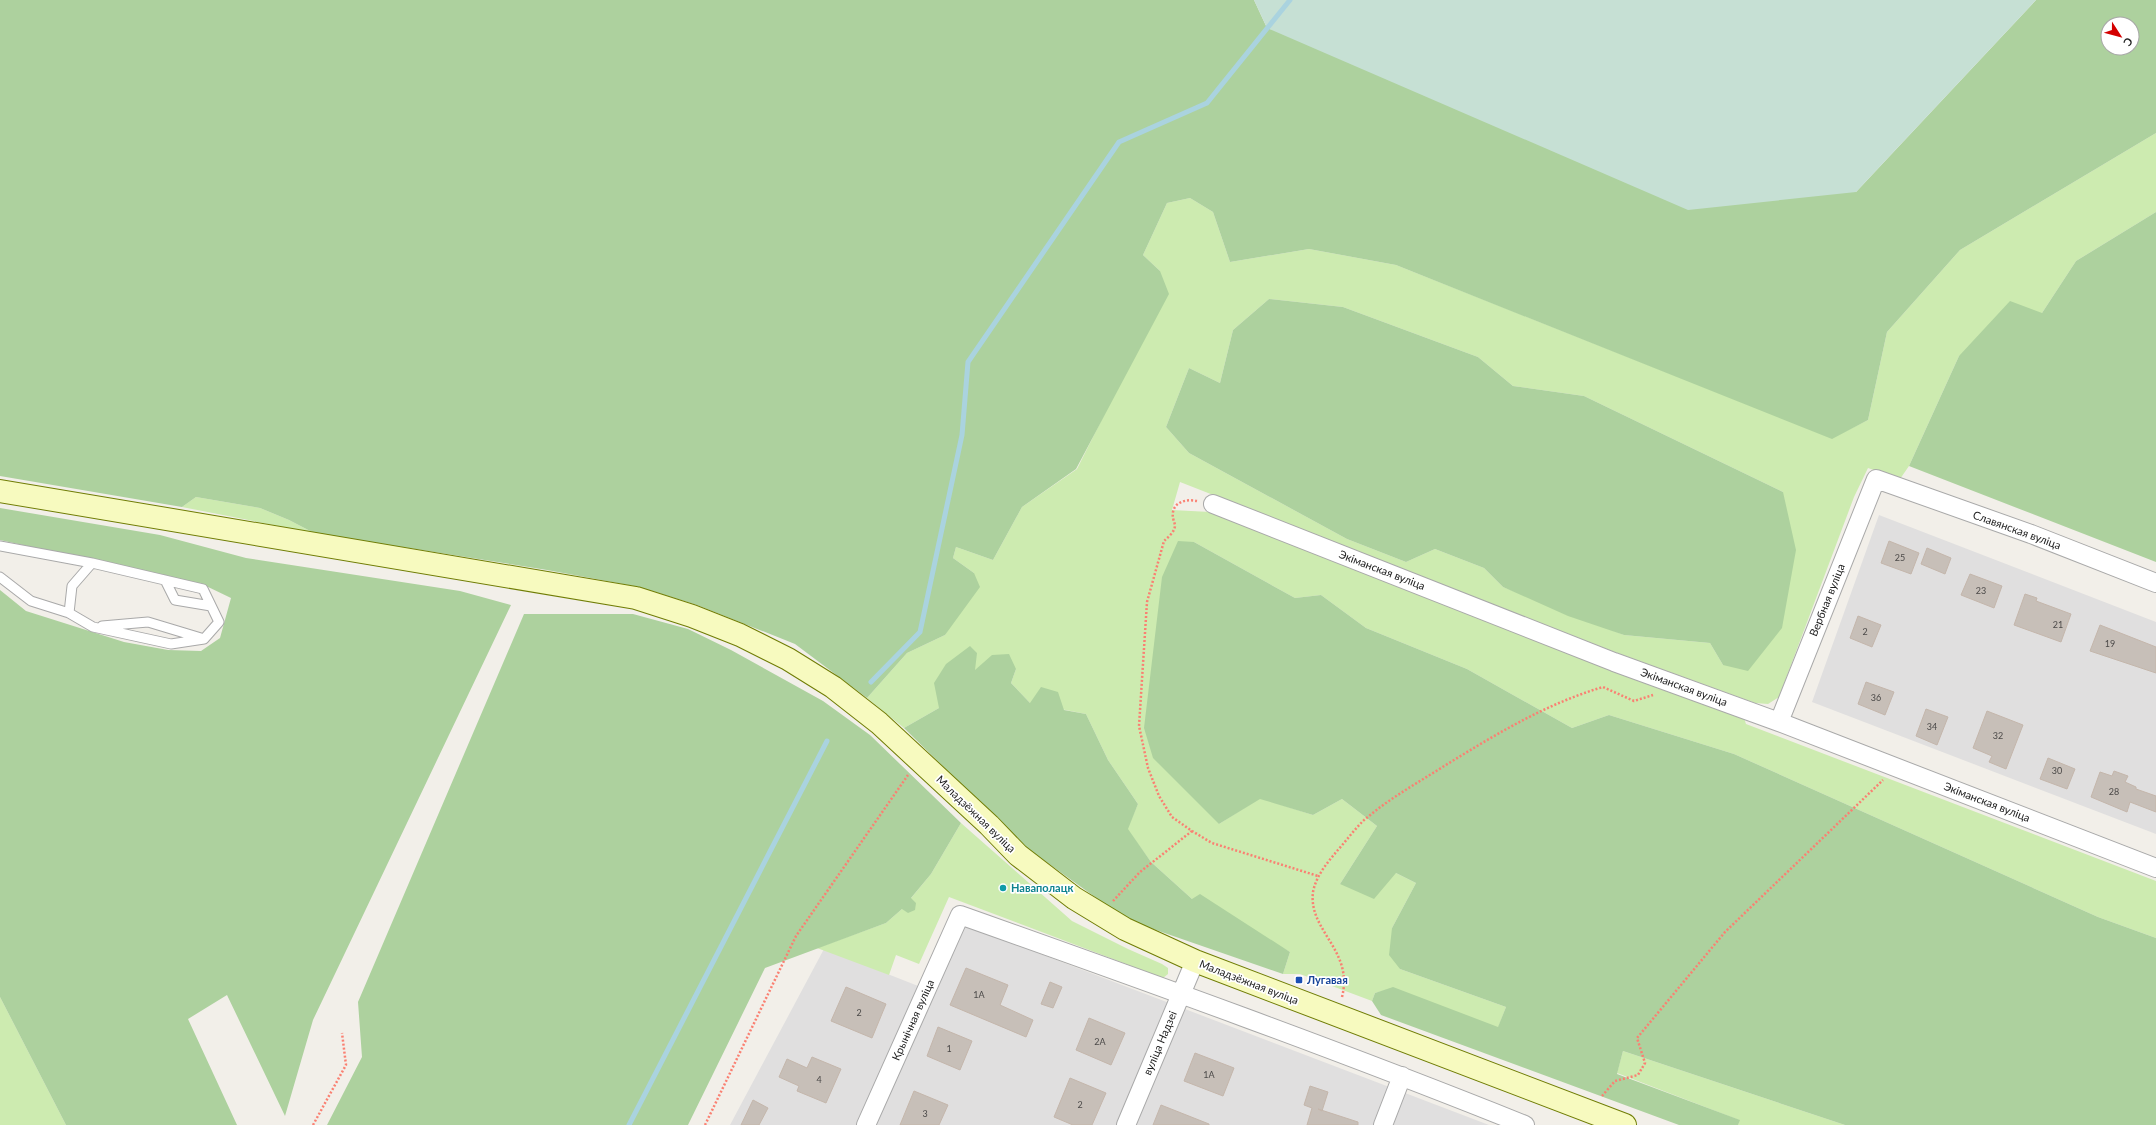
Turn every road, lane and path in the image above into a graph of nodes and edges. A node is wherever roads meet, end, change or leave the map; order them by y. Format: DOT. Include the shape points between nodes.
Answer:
graph roads {
  1 [pos="1876,479"];
  2 [pos="0,491"];
  3 [pos="1213,504"];
  4 [pos="0,546"];
  5 [pos="92,563"];
  6 [pos="0,577"];
  7 [pos="165,580"];
  8 [pos="2156,583"];
  9 [pos="211,606"];
  10 [pos="69,613"];
  11 [pos="93,627"];
  12 [pos="204,639"];
  13 [pos="1675,684"];
  14 [pos="1779,722"];
  15 [pos="919,760"];
  16 [pos="1896,767"];
  17 [pos="1192,831"];
  18 [pos="2156,868"];
  19 [pos="1318,876"];
  20 [pos="1101,914"];
  21 [pos="1195,961"];
  22 [pos="1181,994"];
  23 [pos="1335,1014"];
  24 [pos="342,1033"];
  25 [pos="1402,1076"];
  26 [pos="1589,1111"];
  27 [pos="313,1125"];
  28 [pos="705,1125"];
  29 [pos="866,1125"];
  30 [pos="1126,1125"];
  31 [pos="1383,1125"];
  32 [pos="1525,1125"];
  33 [pos="1625,1125"];
  1 -- 8 [label="street, Славянская вуліца" via="2031,534"];
  1 -- 14 [label="street, Вербная вуліца"];
  2 -- 15 [label="main road, Маладзёжная вуліца" via="636,598 733,632 788,659 833,688 879,723"];
  3 -- 13 [label="street, Экіманская вуліца"];
  3 -- 17 [label="path" via="1189,500 1176,505 1173,511 1175,526 1164,541 1147,602 1143,651 1140,726 1148,768 1159,796 1172,817"];
  4 -- 5 [label="lane"];
  5 -- 7 [label="lane"];
  5 -- 10 [label="lane" via="72,586"];
  6 -- 10 [label="lane" via="31,601"];
  7 -- 9 [label="lane" via="203,589"];
  7 -- 9 [label="lane" via="175,600"];
  9 -- 12 [label="lane" via="219,622"];
  10 -- 11 [label="lane"];
  11 -- 12 [label="lane" via="172,644"];
  11 -- 12 [label="lane" via="148,622"];
  13 -- 14 [label="street, Экіманская вуліца"];
  13 -- 19 [label="path" via="1649,697 1634,701 1603,687 1575,695 1498,733 1388,801 1362,822"];
  14 -- 16 [label="street, Экіманская вуліца"];
  15 -- 20 [label="main road, Маладзёжная вуліца" via="990,824 1018,854 1074,898"];
  15 -- 28 [label="path" via="796,936"];
  16 -- 18 [label="street, Экіманская вуліца"];
  16 -- 26 [label="path" via="1725,932 1636,1038 1645,1063 1638,1076 1615,1081"];
  17 -- 19 [label="path" via="1212,843"];
  17 -- 20 [label="path" via="1140,872"];
  19 -- 23 [label="path" via="1313,904 1318,920 1339,955 1345,982"];
  20 -- 21 [label="main road, Маладзёжная вуліца" via="1125,929"];
  21 -- 22 [label="street, вуліца Надзеі"];
  21 -- 23 [label="main road, Маладзёжная вуліца"];
  22 -- 25 [label="street"];
  22 -- 29 [label="street, Крынічная вуліца" via="960,916"];
  22 -- 30 [label="street, вуліца Надзеі"];
  23 -- 26 [label="main road, Маладзёжная вуліца"];
  24 -- 27 [label="path" via="346,1065"];
  25 -- 31 [label="street"];
  25 -- 32 [label="street"];
  26 -- 33 [label="main road, Маладзёжная вуліца"];
}
